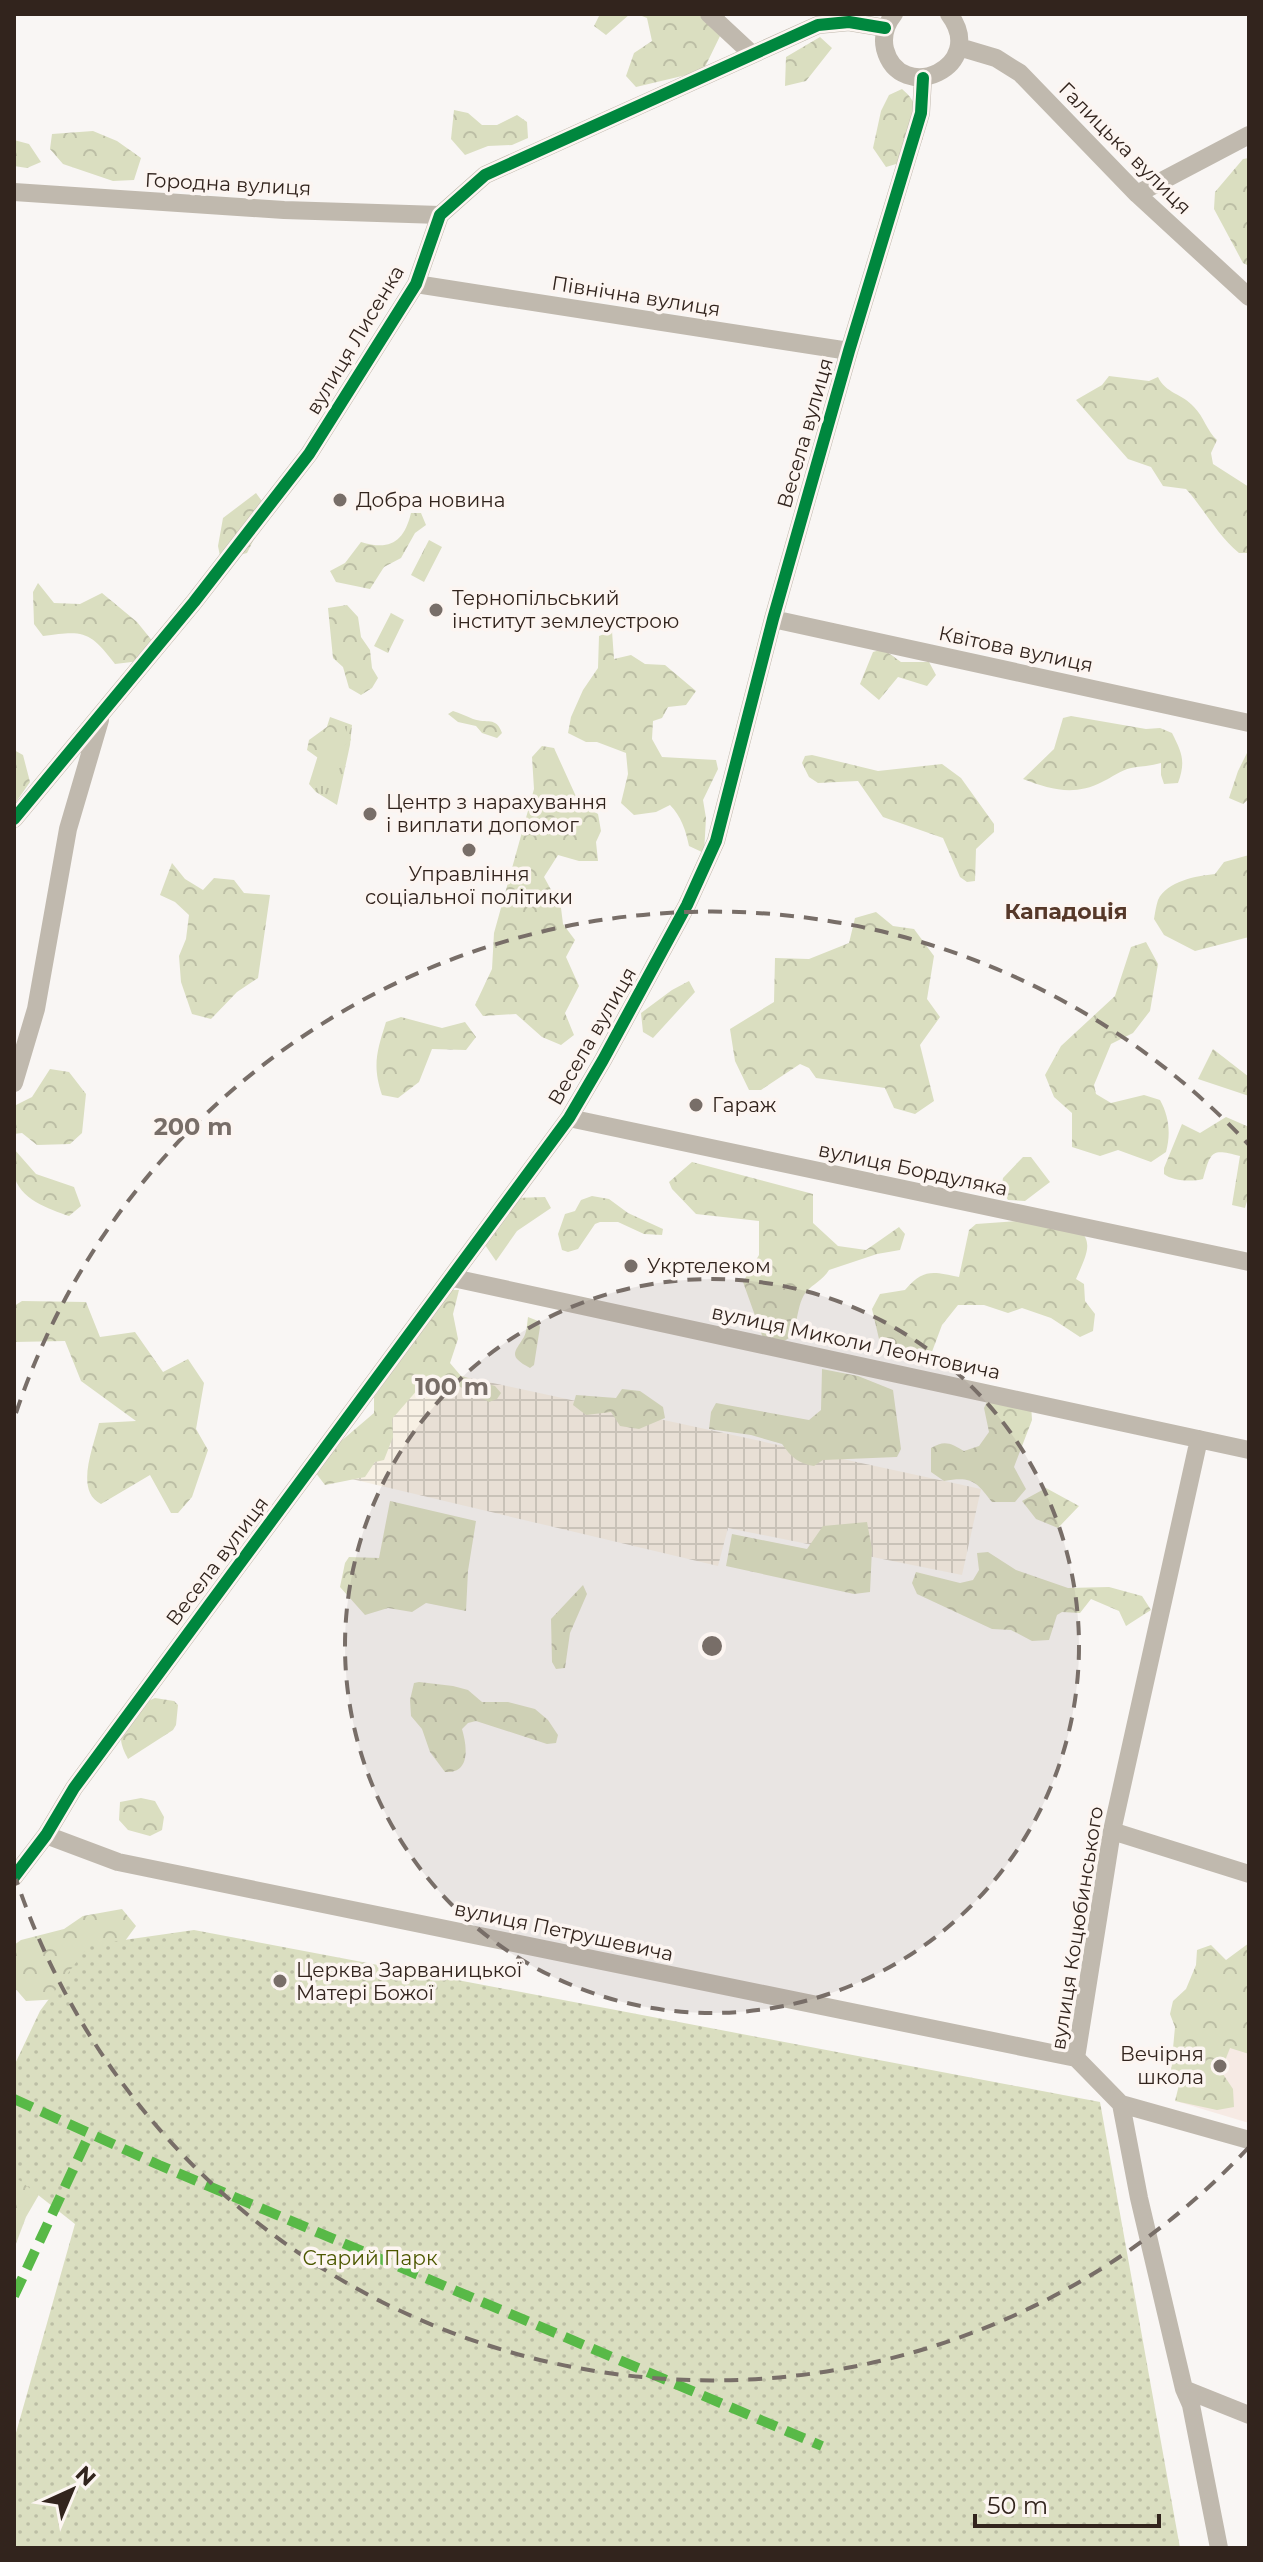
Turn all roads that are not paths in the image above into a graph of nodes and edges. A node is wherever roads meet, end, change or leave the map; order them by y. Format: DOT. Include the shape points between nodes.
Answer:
graph roads {
  1 [pos="709,14"];
  2 [pos="949,14"];
  3 [pos="890,21"];
  4 [pos="959,47"];
  5 [pos="752,54"];
  6 [pos="923,78"];
  7 [pos="1249,135"];
  8 [pos="14,192"];
  9 [pos="1137,194"];
  10 [pos="440,215"];
  11 [pos="416,284"];
  12 [pos="1249,297"];
  13 [pos="849,351"];
  14 [pos="773,619"];
  15 [pos="102,713"];
  16 [pos="1249,723"];
  17 [pos="14,819"];
  18 [pos="14,1083"];
  19 [pos="569,1118"];
  20 [pos="1249,1262"];
  21 [pos="453,1278"];
  22 [pos="1199,1439"];
  23 [pos="1249,1450"];
  24 [pos="1112,1831"];
  25 [pos="46,1835"];
  26 [pos="1249,1874"];
  27 [pos="14,1877"];
  28 [pos="1076,2058"];
  29 [pos="1121,2104"];
  30 [pos="1249,2140"];
  31 [pos="1184,2389"];
  32 [pos="1249,2415"];
  33 [pos="1219,2548"];
  1 -- 5 [label="street"];
  2 -- 4 [label="street"];
  3 -- 5 [label="street, вулиця Лисенка" via="818,25"];
  3 -- 6 [label="street" via="884,40 892,63"];
  4 -- 6 [label="street" via="946,69"];
  4 -- 9 [label="street, Галицька вулиця" via="996,58 1020,73"];
  5 -- 10 [label="street, вулиця Лисенка" via="485,175"];
  6 -- 13 [label="street, Весела вулиця" via="921,113"];
  7 -- 9 [label="street"];
  8 -- 10 [label="street, Городна вулиця"];
  9 -- 12 [label="street, Галицька вулиця"];
  10 -- 11 [label="street, вулиця Лисенка"];
  11 -- 13 [label="street, Північна вулиця"];
  11 -- 15 [label="street, вулиця Лисенка" via="309,454"];
  13 -- 14 [label="street, Весела вулиця"];
  14 -- 16 [label="street, Квітова вулиця"];
  14 -- 19 [label="street, Весела вулиця" via="716,841 687,905"];
  15 -- 17 [label="street, вулиця Лисенка"];
  15 -- 18 [label="street" via="68,829 36,1009"];
  19 -- 20 [label="street, вулиця Бордуляка"];
  19 -- 21 [label="street, Весела вулиця"];
  21 -- 22 [label="street, вулиця Миколи Леонтовича"];
  21 -- 25 [label="street, Весела вулиця" via="74,1788"];
  22 -- 23 [label="street, вулиця Миколи Леонтовича"];
  22 -- 24 [label="street, вулиця Коцюбинського"];
  24 -- 26 [label="street"];
  24 -- 28 [label="street, вулиця Коцюбинського"];
  25 -- 27 [label="street, Весела вулиця"];
  25 -- 28 [label="street, вулиця Петрушевича" via="118,1862"];
  28 -- 29 [label="street, вулиця Коцюбинського"];
  29 -- 30 [label="street"];
  29 -- 31 [label="street"];
  31 -- 32 [label="street"];
  31 -- 33 [label="street"];
}
